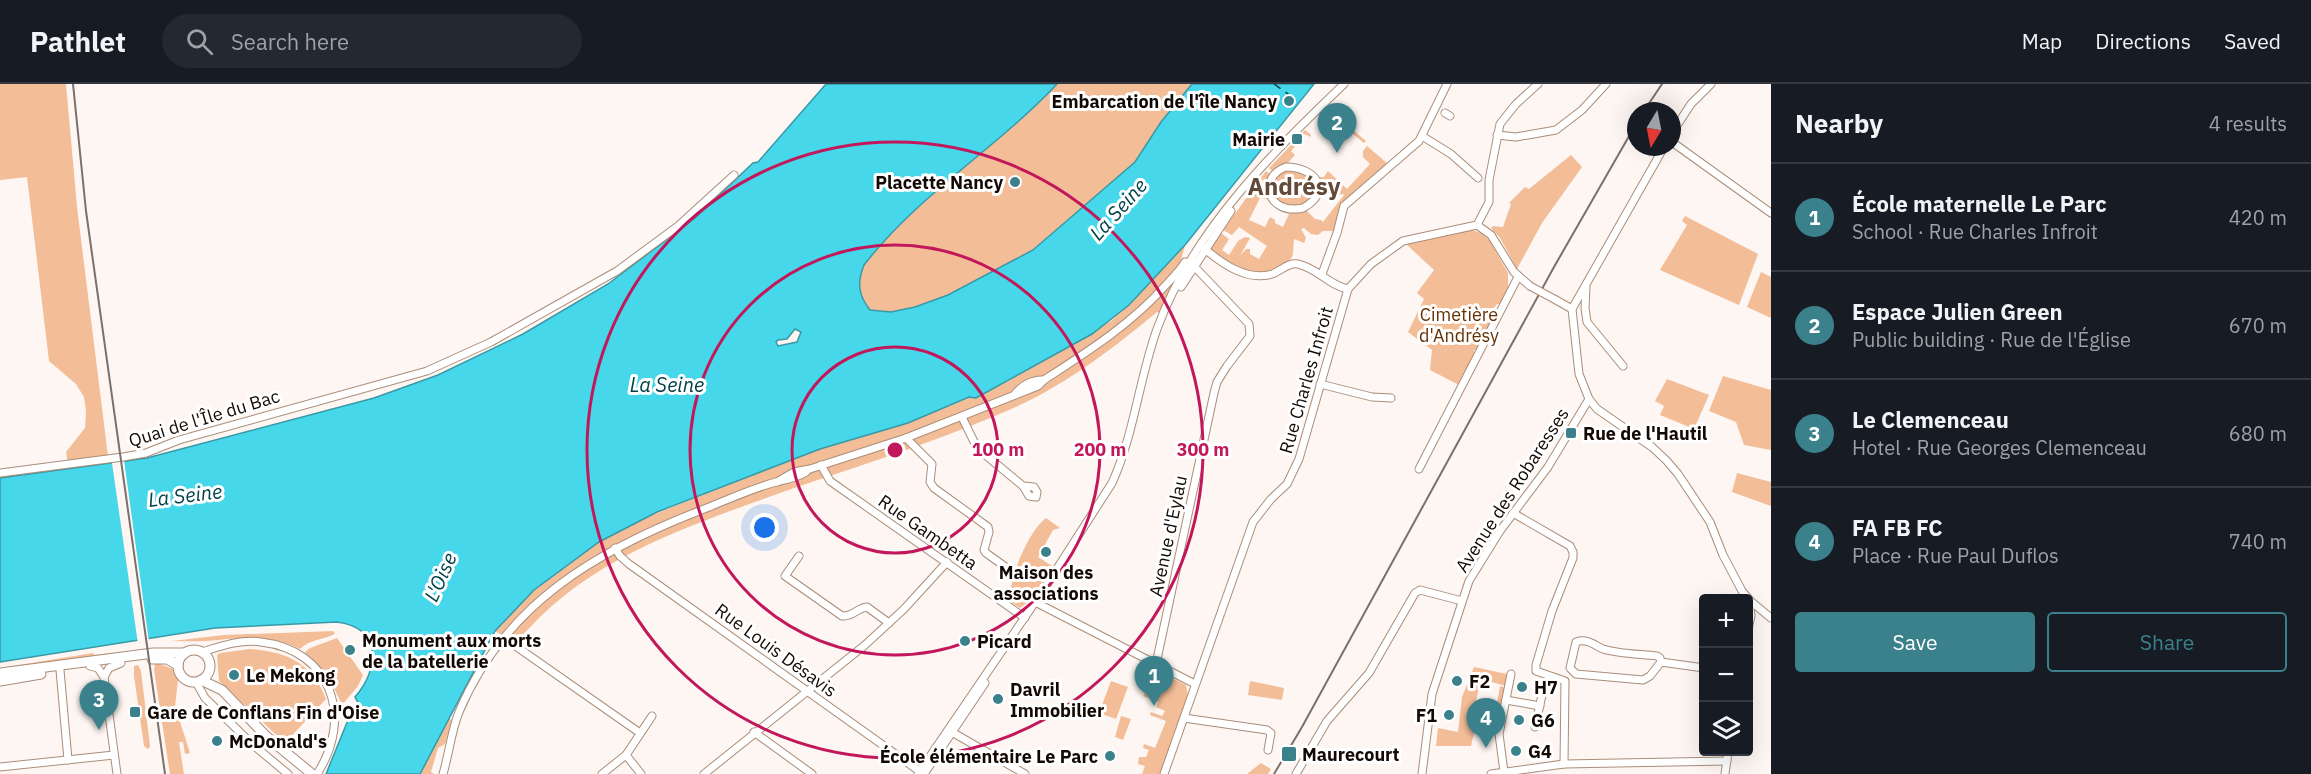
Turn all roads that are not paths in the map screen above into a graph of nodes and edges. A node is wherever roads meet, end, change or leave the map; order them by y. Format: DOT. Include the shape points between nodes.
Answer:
graph roads {
  1 [pos="1344,84"];
  2 [pos="1447,84"];
  3 [pos="1539,84"];
  4 [pos="1606,84"];
  5 [pos="1711,84"];
  6 [pos="1681,119"];
  7 [pos="1497,135"];
  8 [pos="1422,136"];
  9 [pos="1681,148"];
  10 [pos="1659,156"];
  11 [pos="734,175"];
  12 [pos="1274,176"];
  13 [pos="1483,182"];
  14 [pos="1771,213"];
  15 [pos="1477,225"];
  16 [pos="1203,248"];
  17 [pos="1188,265"];
  18 [pos="1322,274"];
  19 [pos="1178,276"];
  20 [pos="1518,278"];
  21 [pos="1586,284"];
  22 [pos="1348,289"];
  23 [pos="1572,309"];
  24 [pos="1163,315"];
  25 [pos="1623,366"];
  26 [pos="1320,384"];
  27 [pos="1391,398"];
  28 [pos="1588,399"];
  29 [pos="962,417"];
  30 [pos="906,438"];
  31 [pos="821,465"];
  32 [pos="1419,469"];
  33 [pos="0,473"];
  34 [pos="1023,486"];
  35 [pos="1513,513"];
  36 [pos="615,548"];
  37 [pos="799,556"];
  38 [pos="946,562"];
  39 [pos="1014,573"];
  40 [pos="1744,594"];
  41 [pos="1462,601"];
  42 [pos="1035,602"];
  43 [pos="1753,604"];
  44 [pos="1757,608"];
  45 [pos="1753,613"];
  46 [pos="1024,618"];
  47 [pos="1771,618"];
  48 [pos="889,623"];
  49 [pos="504,638"];
  50 [pos="202,652"];
  51 [pos="185,653"];
  52 [pos="1661,662"];
  53 [pos="122,663"];
  54 [pos="1156,664"];
  55 [pos="178,665"];
  56 [pos="90,666"];
  57 [pos="1699,667"];
  58 [pos="60,670"];
  59 [pos="209,670"];
  60 [pos="3,673"];
  61 [pos="1511,674"];
  62 [pos="104,677"];
  63 [pos="0,681"];
  64 [pos="199,681"];
  65 [pos="1195,684"];
  66 [pos="1544,686"];
  67 [pos="222,690"];
  68 [pos="807,690"];
  69 [pos="1506,700"];
  70 [pos="1540,706"];
  71 [pos="652,716"];
  72 [pos="1184,718"];
  73 [pos="1535,727"];
  74 [pos="950,731"];
  75 [pos="754,732"];
  76 [pos="640,733"];
  77 [pos="1268,750"];
  78 [pos="114,755"];
  79 [pos="626,755"];
  80 [pos="1728,756"];
  81 [pos="68,760"];
  82 [pos="1727,761"];
  83 [pos="1564,764"];
  84 [pos="0,767"];
  85 [pos="308,771"];
  86 [pos="921,773"];
  87 [pos="1498,773"];
  88 [pos="117,774"];
  89 [pos="288,774"];
  90 [pos="317,774"];
  91 [pos="443,774"];
  92 [pos="602,774"];
  93 [pos="641,774"];
  94 [pos="704,774"];
  95 [pos="812,774"];
  96 [pos="1024,774"];
  97 [pos="1164,774"];
  98 [pos="1296,774"];
  99 [pos="1422,774"];
  100 [pos="1725,774"];
  1 -- 16 [label="street" via="1281,145"];
  2 -- 8 [label="street" via="1443,112"];
  3 -- 7 [label="street" via="1510,110"];
  4 -- 7 [label="street" via="1556,130 1512,138"];
  5 -- 6 [label="street"];
  7 -- 13 [label="street"];
  8 -- 13 [label="street" via="1451,154"];
  8 -- 18 [label="street" via="1344,206"];
  9 -- 14 [label="street"];
  10 -- 21 [label="street"];
  11 -- 33 [label="street, Quai de l'Île du Bac" via="678,225 617,271 491,342 427,371 179,440 146,453"];
  12 -- 12 [label="street" via="1270,195 1280,207 1303,208 1317,194 1317,178 1304,170 1286,167"];
  13 -- 15 [label="street" via="1490,202"];
  15 -- 20 [label="street" via="1491,235"];
  15 -- 22 [label="street" via="1403,241 1371,264"];
  16 -- 17 [label="street"];
  16 -- 18 [label="street" via="1247,274 1268,275 1294,264"];
  17 -- 19 [label="street"];
  17 -- 24 [label="street"];
  17 -- 54 [label="street, Avenue d'Eylau" via="1251,330 1217,382"];
  18 -- 22 [label="street"];
  19 -- 24 [label="street"];
  19 -- 29 [label="street" via="1117,330 1031,390"];
  20 -- 23 [label="street, bridge"];
  20 -- 32 [label="street"];
  21 -- 23 [label="street"];
  21 -- 25 [label="street" via="1587,322"];
  22 -- 26 [label="street, Rue Charles Infroit"];
  23 -- 28 [label="street" via="1580,374"];
  24 -- 42 [label="street" via="1112,483"];
  26 -- 27 [label="street"];
  26 -- 65 [label="street, Rue Charles Infroit" via="1299,459 1287,484 1252,522"];
  28 -- 35 [label="street, Avenue des Robaresses" via="1548,467"];
  28 -- 40 [label="street" via="1672,467 1710,522"];
  29 -- 30 [label="street"];
  29 -- 34 [label="street" via="977,448"];
  30 -- 31 [label="street"];
  30 -- 39 [label="street" via="932,464 930,482 934,488 986,525 986,553"];
  31 -- 36 [label="street" via="696,512"];
  31 -- 38 [label="street, Rue Gambetta" via="830,481"];
  35 -- 41 [label="street, Avenue des Robaresses" via="1475,569"];
  35 -- 83 [label="street" via="1570,546 1573,558 1536,664 1536,671 1541,674 1565,681"];
  36 -- 49 [label="street" via="543,596"];
  36 -- 68 [label="street, Rue Louis Désavis" via="625,561"];
  37 -- 48 [label="street" via="785,576 842,616 867,607"];
  38 -- 46 [label="street, Rue Gambetta"];
  38 -- 48 [label="street"];
  41 -- 98 [label="street" via="1420,590 1415,593 1369,673 1328,721"];
  41 -- 99 [label="street, Avenue des Robaresses" via="1432,694"];
  42 -- 46 [label="street"];
  42 -- 54 [label="street"];
  43 -- 44 [label="street"];
  44 -- 45 [label="street"];
  44 -- 47 [label="street"];
  46 -- 74 [label="street"];
  48 -- 68 [label="street"];
  49 -- 76 [label="street"];
  49 -- 91 [label="street" via="459,711"];
  50 -- 51 [label="main road"];
  50 -- 59 [label="main road" via="209,660"];
  50 -- 90 [label="street" via="230,644 259,642 286,648 311,663 329,689 336,723 333,740"];
  51 -- 55 [label="main road"];
  51 -- 60 [label="main road" via="153,653"];
  52 -- 52 [label="street" via="1643,680 1576,674 1570,668 1576,642 1580,640 1604,649 1657,656"];
  52 -- 57 [label="street"];
  53 -- 55 [label="main road" via="161,658"];
  53 -- 56 [label="main road"];
  53 -- 62 [label="street" via="109,668"];
  54 -- 65 [label="street"];
  55 -- 64 [label="main road" via="182,677"];
  56 -- 58 [label="main road"];
  56 -- 62 [label="street"];
  58 -- 63 [label="main road"];
  58 -- 81 [label="street"];
  59 -- 64 [label="main road"];
  59 -- 67 [label="main road"];
  61 -- 69 [label="street"];
  62 -- 78 [label="street"];
  64 -- 67 [label="main road"];
  64 -- 89 [label="street" via="205,698"];
  65 -- 72 [label="street, Rue Charles Infroit"];
  66 -- 70 [label="street"];
  67 -- 85 [label="main road" via="266,736"];
  68 -- 75 [label="street"];
  68 -- 86 [label="street, Rue Louis Désavis"];
  69 -- 70 [label="street"];
  69 -- 87 [label="street" via="1499,735"];
  70 -- 73 [label="street"];
  71 -- 76 [label="street"];
  72 -- 77 [label="street" via="1267,730 1271,733"];
  72 -- 97 [label="street, Rue Charles Infroit"];
  74 -- 86 [label="street"];
  74 -- 96 [label="street"];
  75 -- 94 [label="street"];
  75 -- 95 [label="street"];
  76 -- 79 [label="street"];
  78 -- 81 [label="street"];
  78 -- 88 [label="street"];
  79 -- 92 [label="street"];
  79 -- 93 [label="street"];
  80 -- 82 [label="street"];
  81 -- 84 [label="street"];
  82 -- 83 [label="street"];
  82 -- 100 [label="street"];
  83 -- 87 [label="street"];
}
